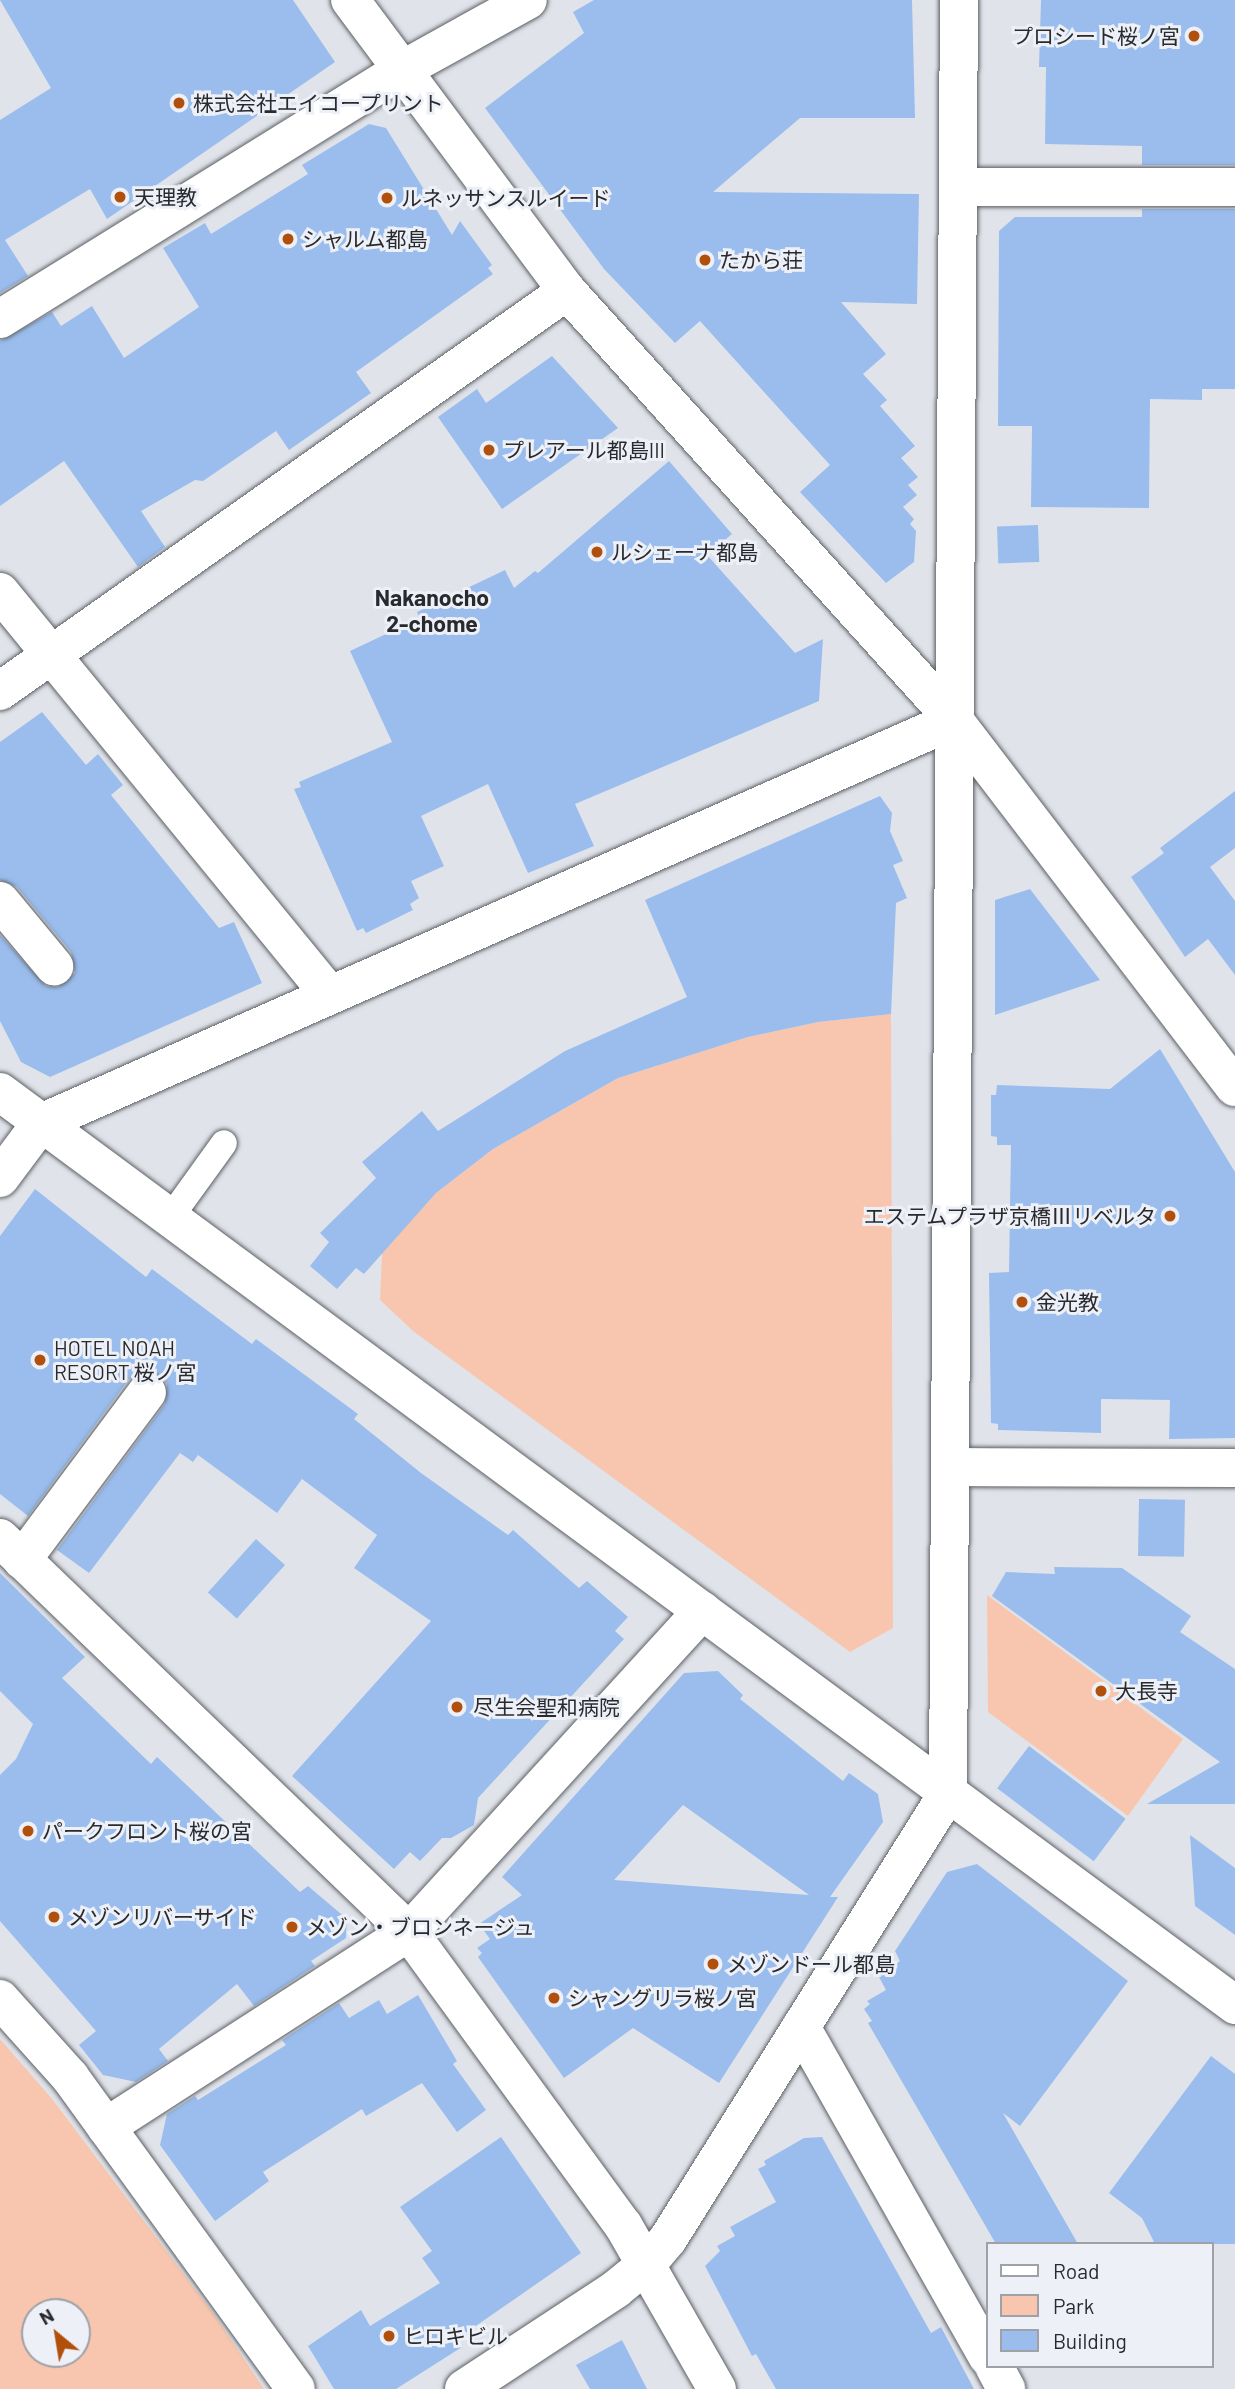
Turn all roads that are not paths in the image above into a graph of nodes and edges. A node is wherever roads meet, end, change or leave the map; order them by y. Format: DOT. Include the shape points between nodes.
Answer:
graph roads {
  1 [pos="350,0"];
  2 [pos="528,0"];
  3 [pos="959,0"];
  4 [pos="400,71"];
  5 [pos="958,187"];
  6 [pos="1235,187"];
  7 [pos="567,291"];
  8 [pos="0,319"];
  9 [pos="0,592"];
  10 [pos="51,654"];
  11 [pos="0,691"];
  12 [pos="954,720"];
  13 [pos="0,901"];
  14 [pos="54,966"];
  15 [pos="329,994"];
  16 [pos="1235,1087"];
  17 [pos="0,1092"];
  18 [pos="41,1123"];
  19 [pos="224,1143"];
  20 [pos="0,1178"];
  21 [pos="170,1218"];
  22 [pos="147,1392"];
  23 [pos="950,1467"];
  24 [pos="1235,1468"];
  25 [pos="11,1549"];
  26 [pos="702,1611"];
  27 [pos="948,1793"];
  28 [pos="409,1932"];
  29 [pos="0,1999"];
  30 [pos="1235,2005"];
  31 [pos="802,2027"];
  32 [pos="106,2127"];
  33 [pos="648,2264"];
  34 [pos="986,2353"];
  35 [pos="995,2368"];
  36 [pos="296,2389"];
  37 [pos="464,2389"];
  38 [pos="717,2389"];
  39 [pos="1006,2389"];
  1 -- 4 [label="street"];
  2 -- 4 [label="street"];
  3 -- 5 [label="street"];
  4 -- 7 [label="street"];
  4 -- 8 [label="street"];
  5 -- 6 [label="street"];
  5 -- 12 [label="street"];
  7 -- 10 [label="street"];
  7 -- 12 [label="street"];
  9 -- 10 [label="street"];
  10 -- 11 [label="street"];
  10 -- 15 [label="street"];
  12 -- 15 [label="street"];
  12 -- 16 [label="street"];
  12 -- 23 [label="street"];
  13 -- 14 [label="street"];
  15 -- 18 [label="street"];
  17 -- 18 [label="street"];
  18 -- 20 [label="street"];
  18 -- 21 [label="street"];
  19 -- 21 [label="lane"];
  21 -- 26 [label="street"];
  22 -- 25 [label="street"];
  23 -- 24 [label="street"];
  23 -- 27 [label="street"];
  25 -- 28 [label="street"];
  26 -- 27 [label="street"];
  26 -- 28 [label="street"];
  27 -- 30 [label="street"];
  27 -- 31 [label="street"];
  28 -- 32 [label="street"];
  28 -- 33 [label="street"];
  29 -- 32 [label="street" via="70,2077"];
  31 -- 33 [label="street"];
  31 -- 34 [label="street"];
  32 -- 36 [label="street"];
  33 -- 37 [label="street"];
  33 -- 38 [label="street"];
  35 -- 39 [label="street"];
}
